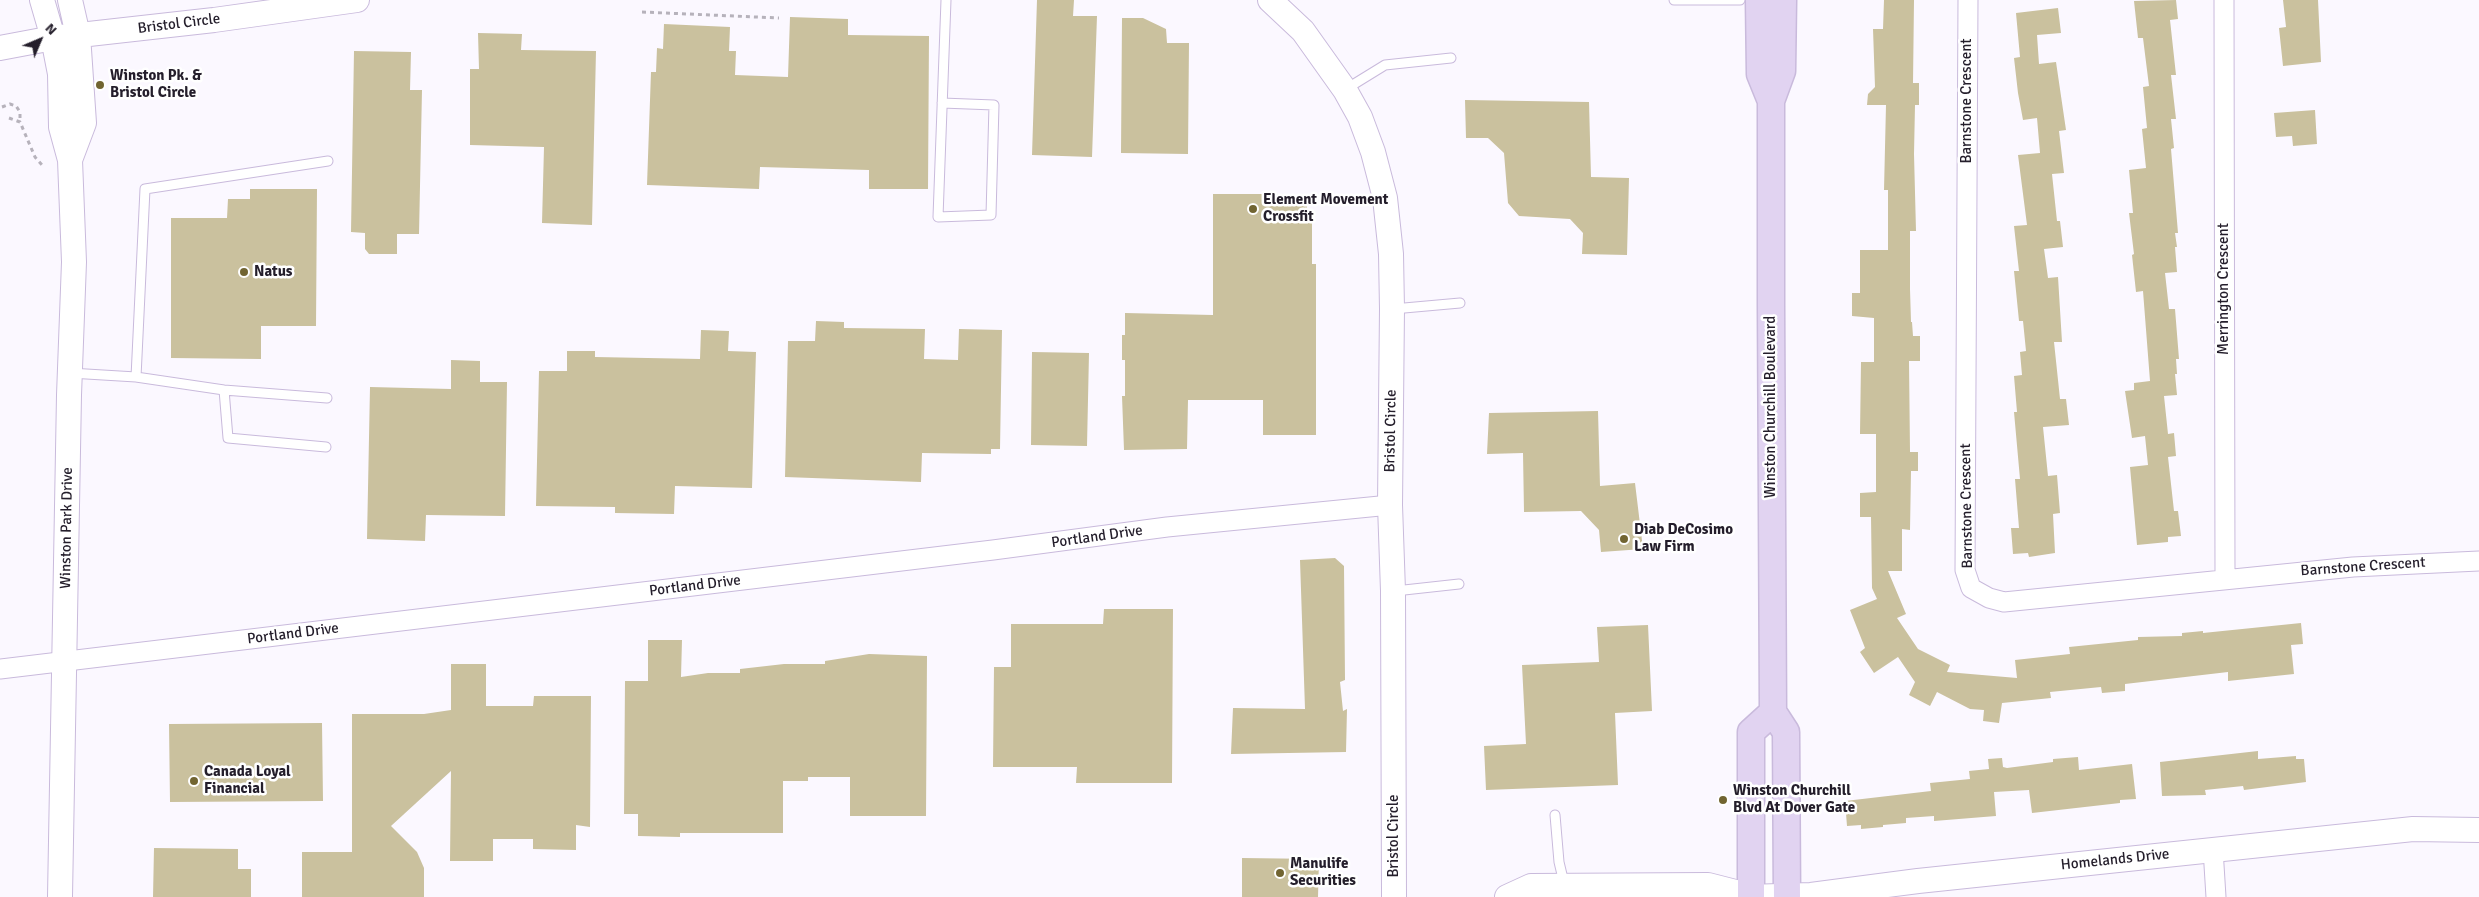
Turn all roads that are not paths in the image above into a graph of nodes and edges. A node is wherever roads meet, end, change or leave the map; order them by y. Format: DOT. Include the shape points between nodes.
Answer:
graph roads {
  1 [pos="42,0"];
  2 [pos="70,0"];
  3 [pos="357,0"];
  4 [pos="946,0"];
  5 [pos="1270,0"];
  6 [pos="1674,0"];
  7 [pos="1740,0"];
  8 [pos="1759,0"];
  9 [pos="1783,0"];
  10 [pos="1968,0"];
  11 [pos="2224,0"];
  12 [pos="78,35"];
  13 [pos="53,38"];
  14 [pos="0,48"];
  15 [pos="1451,58"];
  16 [pos="1345,90"];
  17 [pos="1771,101"];
  18 [pos="942,103"];
  19 [pos="70,160"];
  20 [pos="328,161"];
  21 [pos="1460,303"];
  22 [pos="1392,309"];
  23 [pos="70,372"];
  24 [pos="136,377"];
  25 [pos="224,390"];
  26 [pos="328,398"];
  27 [pos="326,447"];
  28 [pos="1390,504"];
  29 [pos="2479,561"];
  30 [pos="2225,578"];
  31 [pos="1459,584"];
  32 [pos="1393,591"];
  33 [pos="64,662"];
  34 [pos="0,669"];
  35 [pos="1773,712"];
  36 [pos="1555,815"];
  37 [pos="2479,830"];
  38 [pos="2213,849"];
  39 [pos="1565,886"];
  40 [pos="1787,896"];
  41 [pos="60,897"];
  42 [pos="1394,897"];
  43 [pos="1507,897"];
  44 [pos="1750,897"];
  45 [pos="2216,897"];
  1 -- 13 [label="street, Winston Park Drive"];
  2 -- 12 [label="street, Winston Park Drive"];
  3 -- 12 [label="street, Bristol Circle"];
  4 -- 18 [label="lane"];
  5 -- 16 [label="street, Bristol Circle" via="1303,31"];
  6 -- 7 [label="lane"];
  8 -- 17 [label="main road, Winston Churchill Boulevard" via="1760,74"];
  9 -- 17 [label="main road, Winston Churchill Boulevard" via="1782,71"];
  10 -- 30 [label="street, Barnstone Crescent" via="1966,570 1971,588 2004,602"];
  11 -- 30 [label="street, Merrington Crescent"];
  12 -- 13 [label="street, Bristol Circle"];
  12 -- 19 [label="street, Winston Park Drive" via="84,123"];
  13 -- 14 [label="street, Bristol Circle"];
  13 -- 19 [label="street, Winston Park Drive" via="60,81 61,127"];
  15 -- 16 [label="lane" via="1385,65"];
  16 -- 22 [label="street, Bristol Circle" via="1360,117 1385,198"];
  17 -- 35 [label="main road, Winston Churchill Boulevard"];
  18 -- 18 [label="lane" via="938,217 991,215 994,105"];
  19 -- 23 [label="street, Winston Park Drive" via="74,262"];
  20 -- 24 [label="lane" via="145,189"];
  21 -- 22 [label="lane"];
  22 -- 28 [label="street, Bristol Circle"];
  23 -- 24 [label="lane"];
  23 -- 33 [label="street, Winston Park Drive"];
  24 -- 25 [label="lane"];
  25 -- 26 [label="lane"];
  25 -- 27 [label="lane" via="228,438"];
  28 -- 32 [label="street, Bristol Circle"];
  28 -- 33 [label="street, Portland Drive" via="1166,527"];
  29 -- 30 [label="street, Barnstone Crescent"];
  31 -- 32 [label="lane"];
  32 -- 42 [label="street, Bristol Circle"];
  33 -- 34 [label="street, Portland Drive"];
  33 -- 41 [label="street, Winston Park Drive"];
  35 -- 40 [label="main road" via="1786,732"];
  35 -- 44 [label="main road" via="1752,732"];
  36 -- 39 [label="lane" via="1558,862"];
  37 -- 38 [label="street, Homelands Drive" via="2414,829"];
  38 -- 40 [label="street, Homelands Drive"];
  38 -- 45 [label="street"];
  39 -- 43 [label="street, Homelands Drive" via="1531,886"];
  39 -- 44 [label="street, Homelands Drive" via="1708,884"];
  40 -- 44 [label="street, Homelands Drive"];
}
